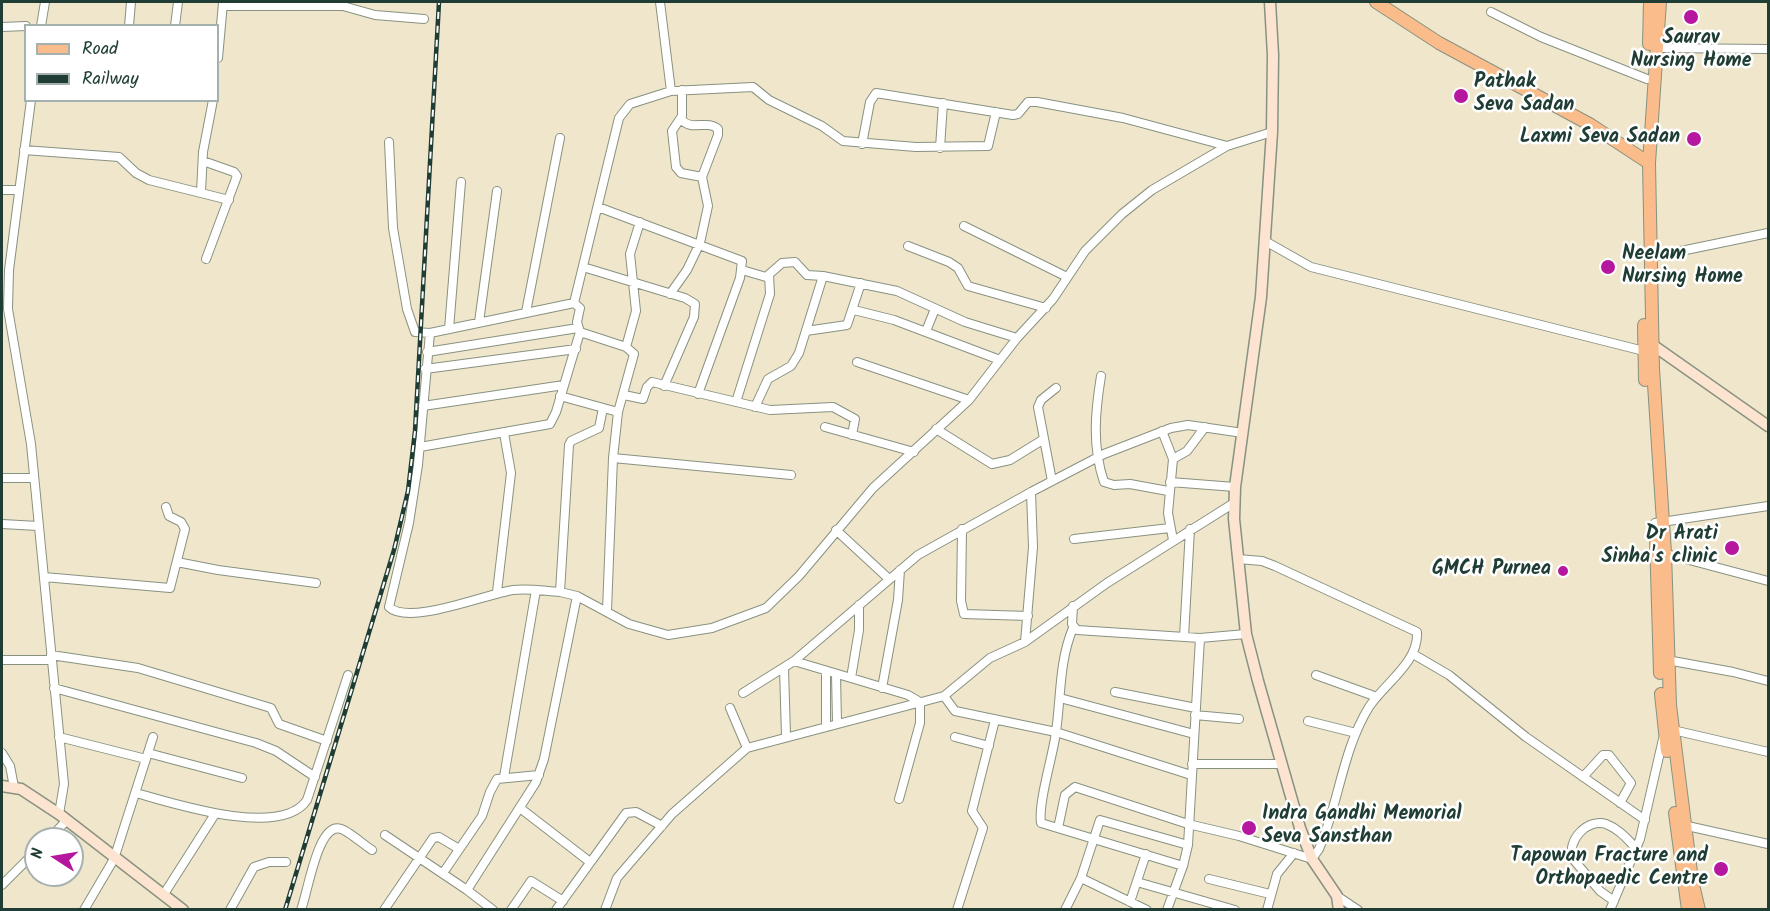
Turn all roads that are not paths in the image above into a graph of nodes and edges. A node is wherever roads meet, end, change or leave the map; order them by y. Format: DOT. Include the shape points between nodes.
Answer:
graph roads {
  1 [pos="45,2"];
  2 [pos="131,2"];
  3 [pos="178,2"];
  4 [pos="660,2"];
  5 [pos="1270,2"];
  6 [pos="1376,2"];
  7 [pos="223,4"];
  8 [pos="1655,8"];
  9 [pos="1491,12"];
  10 [pos="424,19"];
  11 [pos="41,24"];
  12 [pos="129,24"];
  13 [pos="175,24"];
  14 [pos="24,26"];
  15 [pos="2,27"];
  16 [pos="219,47"];
  17 [pos="1657,48"];
  18 [pos="1768,49"];
  19 [pos="1647,79"];
  20 [pos="682,90"];
  21 [pos="671,91"];
  22 [pos="31,102"];
  23 [pos="213,102"];
  24 [pos="943,103"];
  25 [pos="996,112"];
  26 [pos="681,119"];
  27 [pos="1272,132"];
  28 [pos="560,138"];
  29 [pos="389,142"];
  30 [pos="862,144"];
  31 [pos="1227,146"];
  32 [pos="940,148"];
  33 [pos="24,150"];
  34 [pos="203,161"];
  35 [pos="1645,161"];
  36 [pos="702,177"];
  37 [pos="461,182"];
  38 [pos="2,190"];
  39 [pos="19,190"];
  40 [pos="496,191"];
  41 [pos="201,192"];
  42 [pos="229,200"];
  43 [pos="598,207"];
  44 [pos="639,222"];
  45 [pos="964,226"];
  46 [pos="1768,233"];
  47 [pos="1265,241"];
  48 [pos="700,243"];
  49 [pos="908,246"];
  50 [pos="1652,257"];
  51 [pos="206,259"];
  52 [pos="583,267"];
  53 [pos="742,270"];
  54 [pos="769,275"];
  55 [pos="823,276"];
  56 [pos="1067,277"];
  57 [pos="635,283"];
  58 [pos="861,283"];
  59 [pos="670,294"];
  60 [pos="574,303"];
  61 [pos="1046,308"];
  62 [pos="935,309"];
  63 [pos="854,310"];
  64 [pos="526,312"];
  65 [pos="478,322"];
  66 [pos="449,329"];
  67 [pos="579,330"];
  68 [pos="806,330"];
  69 [pos="926,331"];
  70 [pos="429,333"];
  71 [pos="1017,338"];
  72 [pos="1647,345"];
  73 [pos="626,347"];
  74 [pos="576,350"];
  75 [pos="427,352"];
  76 [pos="1000,360"];
  77 [pos="857,362"];
  78 [pos="425,369"];
  79 [pos="1101,376"];
  80 [pos="564,385"];
  81 [pos="664,386"];
  82 [pos="1056,388"];
  83 [pos="698,394"];
  84 [pos="624,395"];
  85 [pos="560,396"];
  86 [pos="969,400"];
  87 [pos="736,402"];
  88 [pos="423,406"];
  89 [pos="755,407"];
  90 [pos="603,408"];
  91 [pos="618,412"];
  92 [pos="1768,426"];
  93 [pos="825,427"];
  94 [pos="1205,427"];
  95 [pos="936,429"];
  96 [pos="1162,431"];
  97 [pos="504,433"];
  98 [pos="1243,433"];
  99 [pos="852,435"];
  100 [pos="1044,439"];
  101 [pos="420,447"];
  102 [pos="914,452"];
  103 [pos="613,458"];
  104 [pos="1096,459"];
  105 [pos="1173,459"];
  106 [pos="791,475"];
  107 [pos="2,478"];
  108 [pos="34,478"];
  109 [pos="1052,481"];
  110 [pos="1170,482"];
  111 [pos="1235,487"];
  112 [pos="1168,491"];
  113 [pos="1031,492"];
  114 [pos="1234,503"];
  115 [pos="1768,506"];
  116 [pos="166,507"];
  117 [pos="1659,522"];
  118 [pos="2,524"];
  119 [pos="38,526"];
  120 [pos="1170,528"];
  121 [pos="962,529"];
  122 [pos="1190,529"];
  123 [pos="836,530"];
  124 [pos="1074,539"];
  125 [pos="1173,540"];
  126 [pos="1661,552"];
  127 [pos="1238,559"];
  128 [pos="177,562"];
  129 [pos="900,570"];
  130 [pos="44,577"];
  131 [pos="889,579"];
  132 [pos="1768,581"];
  133 [pos="316,583"];
  134 [pos="536,590"];
  135 [pos="497,592"];
  136 [pos="560,592"];
  137 [pos="577,596"];
  138 [pos="859,605"];
  139 [pos="1073,606"];
  140 [pos="607,610"];
  141 [pos="1028,616"];
  142 [pos="1073,628"];
  143 [pos="1246,634"];
  144 [pos="1184,637"];
  145 [pos="1200,638"];
  146 [pos="1025,642"];
  147 [pos="1413,654"];
  148 [pos="51,658"];
  149 [pos="2,660"];
  150 [pos="1667,660"];
  151 [pos="794,661"];
  152 [pos="784,668"];
  153 [pos="826,670"];
  154 [pos="836,674"];
  155 [pos="348,675"];
  156 [pos="1316,675"];
  157 [pos="851,678"];
  158 [pos="1768,681"];
  159 [pos="54,688"];
  160 [pos="882,688"];
  161 [pos="1115,692"];
  162 [pos="743,693"];
  163 [pos="944,696"];
  164 [pos="1377,697"];
  165 [pos="1060,698"];
  166 [pos="920,702"];
  167 [pos="730,708"];
  168 [pos="1195,712"];
  169 [pos="1239,719"];
  170 [pos="995,720"];
  171 [pos="1308,721"];
  172 [pos="837,723"];
  173 [pos="826,726"];
  174 [pos="1668,730"];
  175 [pos="1056,732"];
  176 [pos="1356,733"];
  177 [pos="1194,734"];
  178 [pos="786,736"];
  179 [pos="59,737"];
  180 [pos="153,737"];
  181 [pos="955,737"];
  182 [pos="327,741"];
  183 [pos="989,746"];
  184 [pos="747,748"];
  185 [pos="1768,752"];
  186 [pos="2,753"];
  187 [pos="147,756"];
  188 [pos="1192,764"];
  189 [pos="1282,764"];
  190 [pos="539,775"];
  191 [pos="1191,775"];
  192 [pos="315,777"];
  193 [pos="504,777"];
  194 [pos="1582,777"];
  195 [pos="242,778"];
  196 [pos="2,786"];
  197 [pos="14,787"];
  198 [pos="136,793"];
  199 [pos="900,799"];
  200 [pos="1620,803"];
  201 [pos="519,808"];
  202 [pos="216,814"];
  203 [pos="63,817"];
  204 [pos="1645,820"];
  205 [pos="1188,824"];
  206 [pos="1680,824"];
  207 [pos="662,826"];
  208 [pos="57,827"];
  209 [pos="1058,828"];
  210 [pos="385,835"];
  211 [pos="1093,838"];
  212 [pos="1768,844"];
  213 [pos="1188,845"];
  214 [pos="1636,848"];
  215 [pos="459,849"];
  216 [pos="372,850"];
  217 [pos="1294,853"];
  218 [pos="1146,854"];
  219 [pos="420,858"];
  220 [pos="114,859"];
  221 [pos="1312,859"];
  222 [pos="286,862"];
  223 [pos="590,862"];
  224 [pos="24,863"];
  225 [pos="1183,866"];
  226 [pos="443,873"];
  227 [pos="1081,878"];
  228 [pos="1209,879"];
  229 [pos="1137,882"];
  230 [pos="2,885"];
  231 [pos="467,890"];
  232 [pos="1173,893"];
  233 [pos="164,894"];
  234 [pos="1270,894"];
  235 [pos="1337,896"];
  236 [pos="563,901"];
  237 [pos="1130,902"];
  238 [pos="1612,905"];
  239 [pos="84,909"];
  240 [pos="183,909"];
  241 [pos="230,909"];
  242 [pos="301,909"];
  243 [pos="384,909"];
  244 [pos="489,909"];
  245 [pos="511,909"];
  246 [pos="556,909"];
  247 [pos="605,909"];
  248 [pos="957,909"];
  249 [pos="1065,909"];
  250 [pos="1147,909"];
  251 [pos="1167,909"];
  252 [pos="1235,909"];
  253 [pos="1267,909"];
  254 [pos="1339,909"];
  255 [pos="1358,909"];
  256 [pos="1688,909"];
  257 [pos="1699,909"];
  1 -- 11 [label="street"];
  2 -- 12 [label="street"];
  3 -- 13 [label="street"];
  4 -- 21 [label="street"];
  5 -- 27 [label="street"];
  6 -- 35 [label="main road" via="1439,43 1591,125"];
  7 -- 10 [label="street" via="343,6 375,15"];
  7 -- 16 [label="street"];
  8 -- 17 [label="main road"];
  8 -- 19 [label="main road"];
  9 -- 19 [label="street" via="1541,37"];
  14 -- 15 [label="street"];
  17 -- 18 [label="street"];
  17 -- 35 [label="main road"];
  19 -- 35 [label="main road"];
  20 -- 21 [label="street"];
  20 -- 26 [label="street"];
  20 -- 30 [label="street" via="753,87 838,139"];
  21 -- 43 [label="street" via="641,99 624,109"];
  22 -- 33 [label="street"];
  23 -- 34 [label="street"];
  24 -- 25 [label="street"];
  24 -- 30 [label="street" via="876,93 870,102"];
  24 -- 32 [label="street"];
  25 -- 31 [label="street" via="1018,114 1028,102 1037,102 1124,118"];
  25 -- 32 [label="street" via="988,146"];
  26 -- 36 [label="street" via="672,131 676,167 681,173"];
  26 -- 36 [label="street" via="689,126 714,125 718,129"];
  27 -- 31 [label="street"];
  27 -- 47 [label="street"];
  28 -- 64 [label="street"];
  29 -- 70 [label="street" via="393,228 407,309 415,332"];
  30 -- 32 [label="street"];
  31 -- 56 [label="street" via="1143,196 1085,251"];
  33 -- 39 [label="street"];
  33 -- 41 [label="street" via="119,157 149,180"];
  34 -- 41 [label="street"];
  34 -- 42 [label="street" via="237,174"];
  35 -- 50 [label="main road"];
  35 -- 72 [label="main road"];
  36 -- 48 [label="street" via="708,206"];
  37 -- 66 [label="street"];
  38 -- 39 [label="street"];
  39 -- 108 [label="street" via="8,309"];
  40 -- 65 [label="street"];
  41 -- 42 [label="street"];
  42 -- 51 [label="street"];
  43 -- 44 [label="street"];
  43 -- 52 [label="street"];
  44 -- 48 [label="street"];
  44 -- 57 [label="street" via="630,254"];
  45 -- 56 [label="street"];
  46 -- 50 [label="street"];
  47 -- 72 [label="street" via="1311,267"];
  47 -- 98 [label="street" via="1257,340"];
  48 -- 53 [label="street" via="738,258"];
  48 -- 59 [label="street"];
  49 -- 61 [label="street" via="949,262 958,268 968,286"];
  50 -- 72 [label="main road"];
  52 -- 57 [label="street"];
  52 -- 60 [label="street"];
  53 -- 54 [label="street" via="762,277"];
  53 -- 83 [label="street"];
  54 -- 55 [label="street" via="789,261 801,265 807,275"];
  54 -- 87 [label="street" via="770,294"];
  55 -- 58 [label="street"];
  55 -- 68 [label="street"];
  56 -- 61 [label="street"];
  57 -- 59 [label="street"];
  57 -- 73 [label="street" via="636,311"];
  58 -- 62 [label="street" via="897,291"];
  58 -- 63 [label="street"];
  59 -- 81 [label="street" via="691,301 696,310"];
  60 -- 64 [label="street"];
  60 -- 67 [label="street" via="580,308"];
  61 -- 71 [label="street"];
  62 -- 69 [label="street"];
  62 -- 71 [label="street"];
  63 -- 68 [label="street" via="847,325"];
  63 -- 69 [label="street"];
  64 -- 65 [label="street"];
  65 -- 66 [label="street"];
  66 -- 70 [label="street"];
  67 -- 73 [label="street"];
  67 -- 74 [label="street"];
  67 -- 75 [label="street"];
  68 -- 89 [label="street" via="795,360 768,379"];
  69 -- 76 [label="street"];
  70 -- 75 [label="street"];
  71 -- 76 [label="street"];
  72 -- 92 [label="street"];
  72 -- 117 [label="main road"];
  73 -- 84 [label="street" via="634,354"];
  74 -- 78 [label="street"];
  74 -- 80 [label="street"];
  75 -- 78 [label="street"];
  76 -- 86 [label="street"];
  77 -- 86 [label="street"];
  78 -- 88 [label="street"];
  79 -- 104 [label="street"];
  80 -- 85 [label="street"];
  80 -- 88 [label="street"];
  81 -- 83 [label="street"];
  81 -- 84 [label="street" via="649,384 643,399"];
  82 -- 100 [label="street" via="1038,404"];
  83 -- 87 [label="street"];
  84 -- 91 [label="street"];
  85 -- 90 [label="street"];
  85 -- 97 [label="street" via="550,424"];
  86 -- 95 [label="street"];
  87 -- 89 [label="street"];
  88 -- 101 [label="street"];
  89 -- 99 [label="street" via="777,411 833,407 855,419"];
  90 -- 91 [label="street"];
  90 -- 136 [label="street" via="599,428 569,445"];
  91 -- 103 [label="street"];
  93 -- 99 [label="street"];
  94 -- 96 [label="street" via="1188,425"];
  94 -- 98 [label="street"];
  94 -- 105 [label="street" via="1187,451"];
  95 -- 100 [label="street" via="992,464 1010,460"];
  95 -- 102 [label="street"];
  96 -- 104 [label="street"];
  96 -- 105 [label="street"];
  97 -- 101 [label="street"];
  97 -- 135 [label="street" via="511,473"];
  98 -- 111 [label="street"];
  99 -- 102 [label="street"];
  100 -- 109 [label="street"];
  101 -- 135 [label="street" via="409,523 389,607 423,612"];
  102 -- 123 [label="street" via="873,488"];
  103 -- 106 [label="street"];
  103 -- 140 [label="street"];
  104 -- 109 [label="street"];
  104 -- 112 [label="street" via="1108,485 1130,484"];
  105 -- 110 [label="street"];
  107 -- 108 [label="street"];
  108 -- 119 [label="street"];
  109 -- 113 [label="street"];
  110 -- 111 [label="street"];
  110 -- 112 [label="street"];
  111 -- 114 [label="street"];
  112 -- 120 [label="street"];
  113 -- 121 [label="street"];
  113 -- 141 [label="street" via="1034,547"];
  114 -- 122 [label="street"];
  114 -- 127 [label="street"];
  115 -- 117 [label="street"];
  116 -- 128 [label="street" via="169,516 184,525"];
  117 -- 126 [label="main road"];
  118 -- 119 [label="street"];
  119 -- 130 [label="street"];
  120 -- 124 [label="street"];
  120 -- 125 [label="street"];
  121 -- 129 [label="street"];
  121 -- 141 [label="street" via="964,614"];
  122 -- 125 [label="street"];
  122 -- 144 [label="street"];
  123 -- 131 [label="street"];
  123 -- 140 [label="street" via="780,597 746,617 712,628 668,634 629,624"];
  125 -- 139 [label="street"];
  126 -- 132 [label="street"];
  126 -- 150 [label="main road"];
  126 -- 174 [label="main road" via="1656,605"];
  127 -- 143 [label="street"];
  127 -- 147 [label="street" via="1275,566 1411,627 1417,632"];
  128 -- 130 [label="street" via="166,590"];
  128 -- 133 [label="street"];
  129 -- 131 [label="street"];
  129 -- 160 [label="street"];
  130 -- 148 [label="street"];
  131 -- 138 [label="street"];
  134 -- 135 [label="street"];
  134 -- 136 [label="street"];
  134 -- 193 [label="street"];
  136 -- 137 [label="street"];
  137 -- 140 [label="street"];
  137 -- 190 [label="street"];
  138 -- 151 [label="street"];
  138 -- 157 [label="street"];
  139 -- 142 [label="street"];
  139 -- 146 [label="street"];
  141 -- 146 [label="street"];
  142 -- 144 [label="street"];
  142 -- 165 [label="street" via="1067,642"];
  143 -- 145 [label="street"];
  143 -- 189 [label="street"];
  144 -- 145 [label="street"];
  145 -- 168 [label="street"];
  146 -- 163 [label="street" via="990,658"];
  147 -- 164 [label="street"];
  147 -- 194 [label="street" via="1449,675 1526,738"];
  148 -- 149 [label="street"];
  148 -- 159 [label="street"];
  148 -- 182 [label="street" via="138,668 249,699 270,708 279,724"];
  150 -- 158 [label="street"];
  150 -- 174 [label="main road"];
  151 -- 152 [label="street"];
  151 -- 153 [label="street"];
  152 -- 162 [label="street"];
  152 -- 178 [label="street"];
  153 -- 154 [label="street"];
  153 -- 173 [label="street"];
  154 -- 157 [label="street"];
  154 -- 172 [label="street"];
  155 -- 182 [label="street"];
  156 -- 164 [label="street"];
  157 -- 160 [label="street"];
  159 -- 179 [label="street"];
  159 -- 192 [label="street" via="266,747"];
  160 -- 166 [label="street"];
  161 -- 168 [label="street"];
  163 -- 166 [label="street"];
  163 -- 170 [label="street" via="955,711"];
  164 -- 176 [label="street"];
  165 -- 175 [label="street"];
  165 -- 177 [label="street"];
  166 -- 172 [label="street"];
  166 -- 199 [label="street" via="920,723"];
  167 -- 184 [label="street"];
  168 -- 169 [label="street"];
  168 -- 177 [label="street"];
  170 -- 175 [label="street"];
  170 -- 183 [label="street"];
  171 -- 176 [label="street"];
  172 -- 173 [label="street"];
  173 -- 178 [label="street"];
  174 -- 185 [label="street"];
  174 -- 204 [label="street"];
  174 -- 206 [label="main road"];
  175 -- 191 [label="street"];
  175 -- 209 [label="street" via="1040,819 1043,824"];
  176 -- 221 [label="street" via="1321,843"];
  177 -- 188 [label="street"];
  178 -- 184 [label="street"];
  179 -- 187 [label="street"];
  179 -- 203 [label="street"];
  180 -- 187 [label="street"];
  181 -- 183 [label="street"];
  182 -- 192 [label="street"];
  183 -- 248 [label="street" via="972,811 983,828"];
  184 -- 207 [label="street"];
  186 -- 197 [label="street" via="10,766"];
  187 -- 195 [label="street"];
  187 -- 198 [label="street"];
  188 -- 189 [label="street"];
  188 -- 191 [label="street"];
  189 -- 221 [label="street"];
  190 -- 193 [label="street"];
  190 -- 201 [label="street"];
  191 -- 205 [label="street"];
  192 -- 202 [label="street" via="307,800 296,810 251,818"];
  193 -- 215 [label="street" via="493,784 482,816"];
  194 -- 200 [label="street"];
  194 -- 200 [label="street" via="1603,755 1609,755 1630,779"];
  196 -- 197 [label="street"];
  197 -- 203 [label="street"];
  198 -- 202 [label="street"];
  198 -- 220 [label="street"];
  200 -- 204 [label="street"];
  201 -- 223 [label="street"];
  201 -- 231 [label="street"];
  202 -- 233 [label="street"];
  203 -- 208 [label="street"];
  203 -- 220 [label="street"];
  204 -- 214 [label="street"];
  205 -- 209 [label="street" via="1075,787 1065,795"];
  205 -- 213 [label="street"];
  205 -- 217 [label="street"];
  206 -- 212 [label="street"];
  206 -- 256 [label="main road"];
  206 -- 257 [label="main road"];
  207 -- 223 [label="street" via="636,812 626,813"];
  207 -- 247 [label="street" via="617,878"];
  209 -- 211 [label="street"];
  210 -- 219 [label="street"];
  211 -- 213 [label="street" via="1097,823 1103,820"];
  211 -- 218 [label="street"];
  211 -- 227 [label="street"];
  213 -- 225 [label="street"];
  214 -- 238 [label="street"];
  214 -- 238 [label="street" via="1615,828 1598,822 1587,826 1574,839 1573,858"];
  215 -- 219 [label="street" via="436,837"];
  215 -- 226 [label="street"];
  216 -- 242 [label="street" via="344,830 329,830 320,843"];
  217 -- 221 [label="street"];
  217 -- 234 [label="street" via="1276,874"];
  218 -- 225 [label="street"];
  218 -- 229 [label="street"];
  219 -- 226 [label="street"];
  219 -- 243 [label="street"];
  220 -- 233 [label="street"];
  220 -- 239 [label="street"];
  221 -- 235 [label="street"];
  222 -- 241 [label="street" via="255,867"];
  223 -- 236 [label="street"];
  224 -- 230 [label="street"];
  225 -- 232 [label="street"];
  226 -- 231 [label="street"];
  227 -- 237 [label="street"];
  227 -- 249 [label="street"];
  228 -- 234 [label="street"];
  229 -- 232 [label="street"];
  229 -- 237 [label="street"];
  231 -- 244 [label="street"];
  232 -- 251 [label="street"];
  232 -- 252 [label="street"];
  233 -- 240 [label="street"];
  234 -- 253 [label="street"];
  235 -- 254 [label="street"];
  235 -- 255 [label="street"];
  236 -- 245 [label="street" via="531,881"];
  236 -- 246 [label="street"];
  237 -- 250 [label="street"];
}
